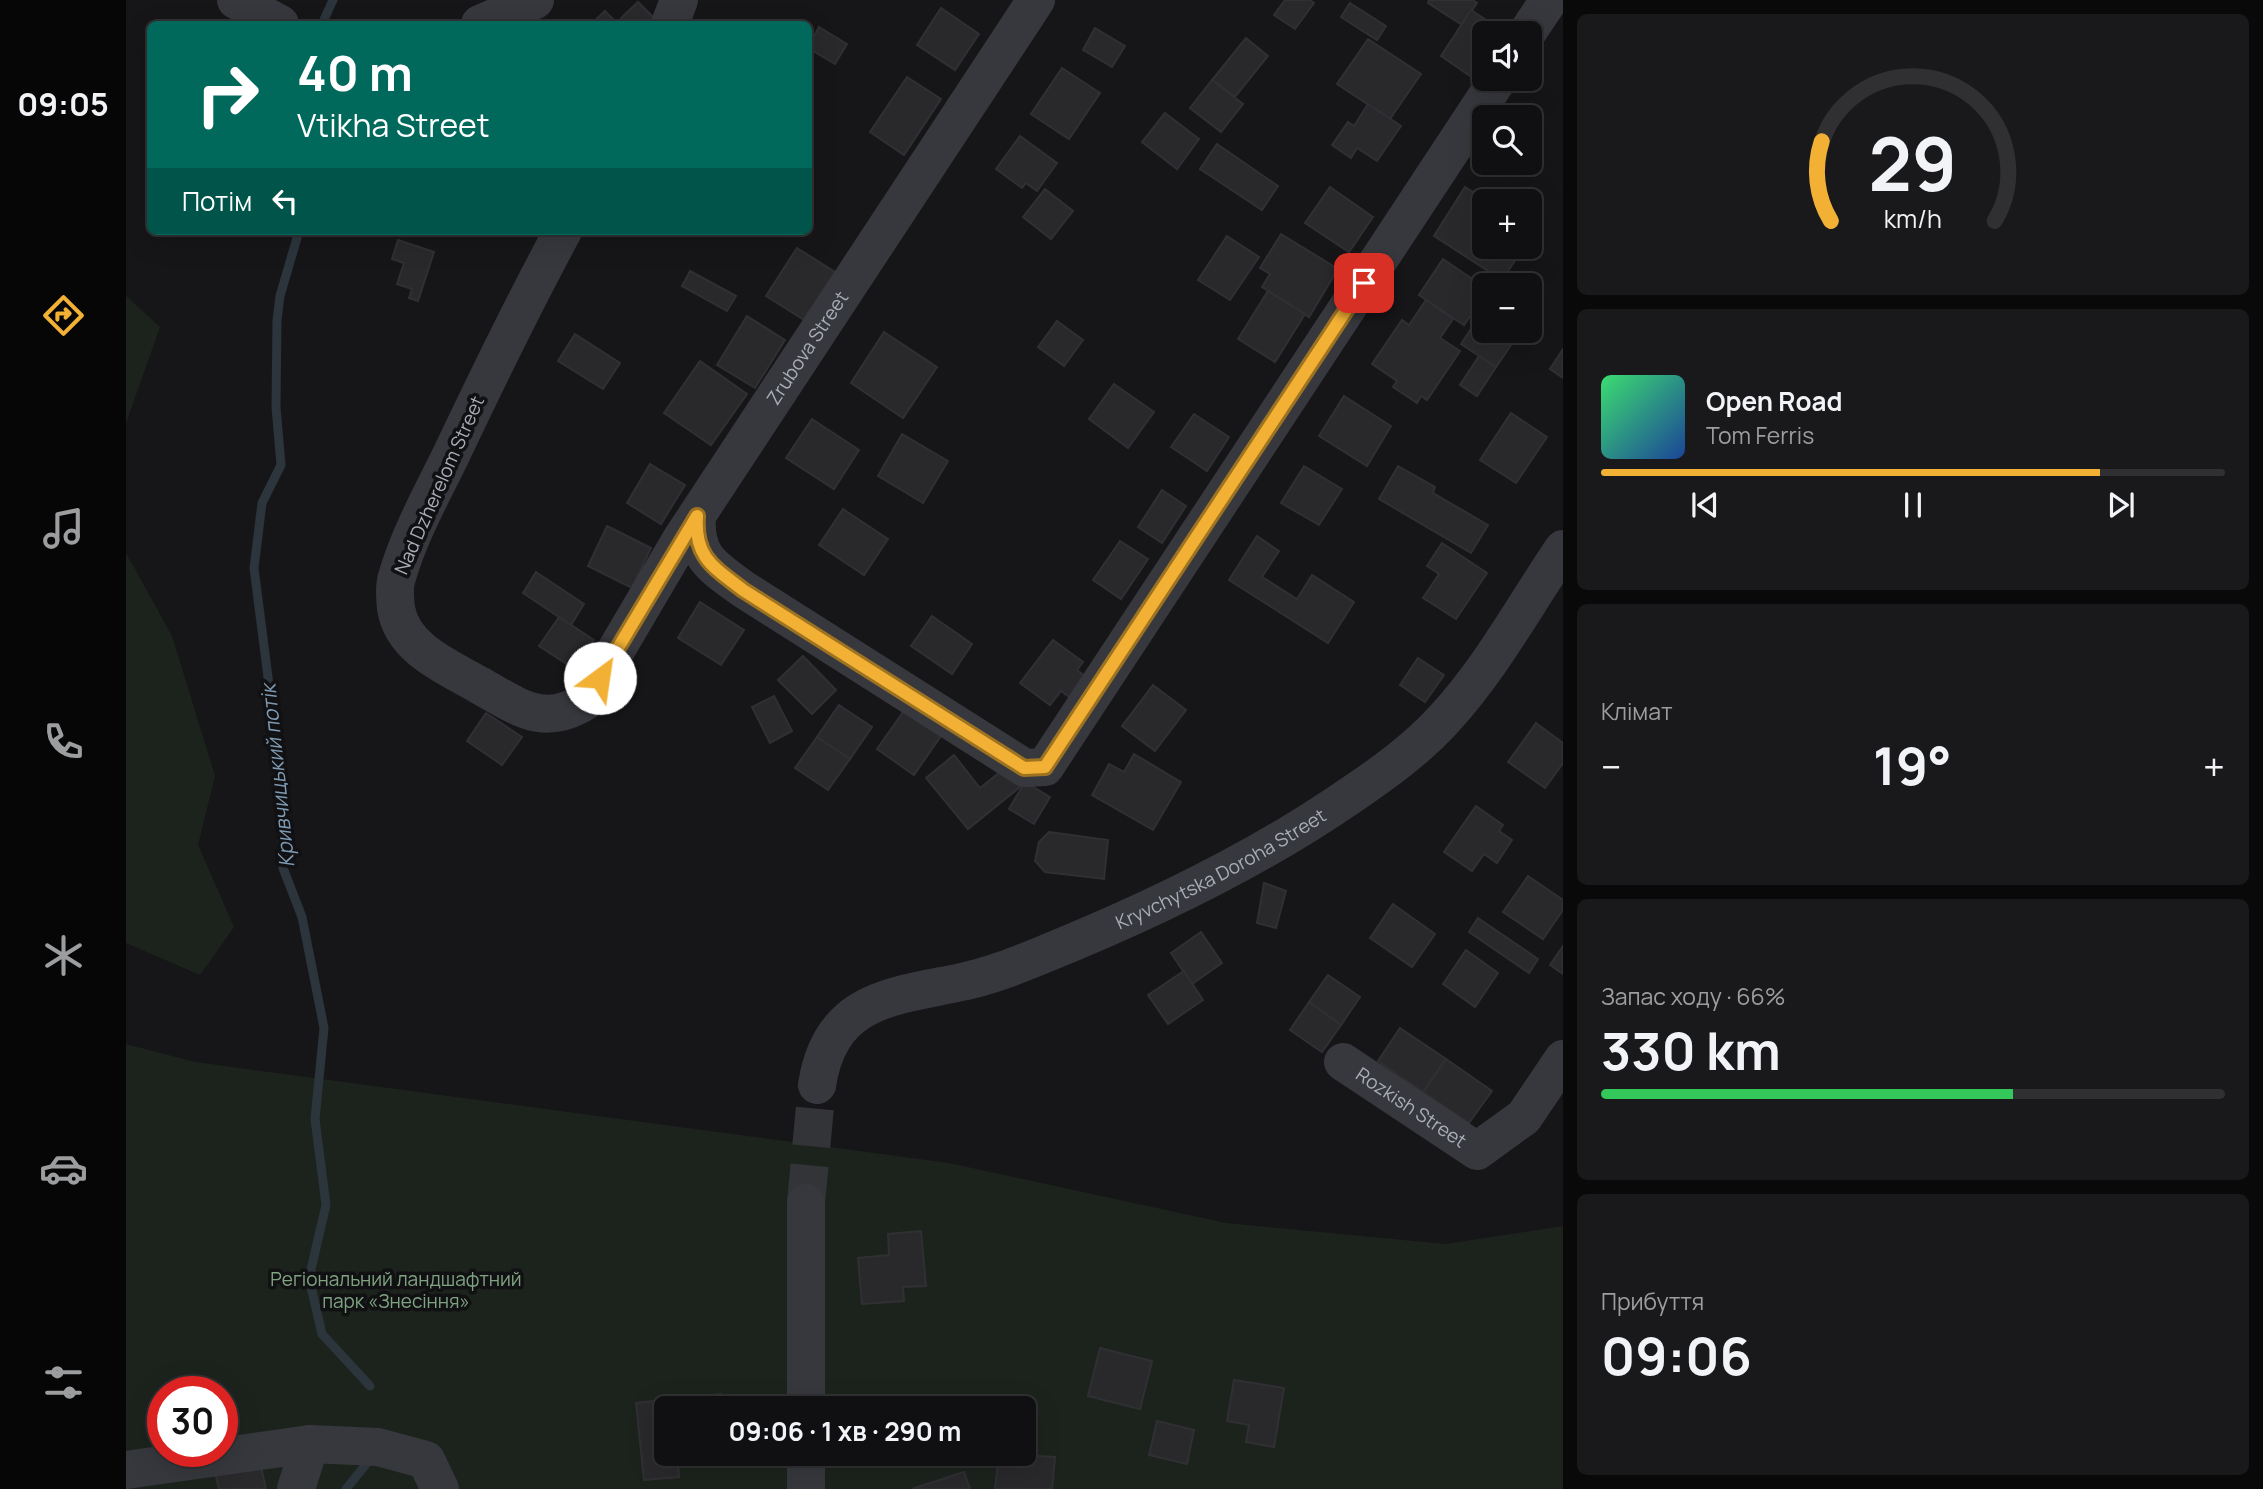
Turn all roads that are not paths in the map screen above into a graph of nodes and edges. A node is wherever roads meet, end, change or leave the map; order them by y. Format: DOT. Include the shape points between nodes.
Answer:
graph roads {
  1 [pos="236,0"];
  2 [pos="536,0"];
  3 [pos="679,0"];
  4 [pos="1036,0"];
  5 [pos="1549,0"];
  6 [pos="274,21"];
  7 [pos="487,21"];
  8 [pos="671,21"];
  9 [pos="1535,21"];
  10 [pos="1489,91"];
  11 [pos="561,235"];
  12 [pos="697,516"];
  13 [pos="1563,549"];
  14 [pos="586,701"];
  15 [pos="1563,1059"];
  16 [pos="1343,1062"];
  17 [pos="817,1085"];
  18 [pos="806,1203"];
  19 [pos="806,1396"];
  20 [pos="310,1444"];
  21 [pos="806,1466"];
  22 [pos="126,1470"];
  23 [pos="296,1489"];
  24 [pos="440,1489"];
  25 [pos="806,1489"];
  1 -- 6 [label="street"];
  2 -- 7 [label="street"];
  3 -- 8 [label="street"];
  4 -- 12 [label="street, Zrubova Street"];
  5 -- 9 [label="street"];
  10 -- 12 [label="street" via="1045,767 1024,768 733,582 705,557 697,543"];
  11 -- 14 [label="street, Nad Dzherelom Street" via="419,522 396,579 396,610 407,633 428,656 507,700 543,715 565,714"];
  12 -- 14 [label="street, Zrubova Street"];
  13 -- 17 [label="street, Kryvchytska Doroha Street" via="1446,718 1375,779 1315,821 1139,914 992,975 892,995 865,1007 847,1020 830,1042"];
  15 -- 16 [label="street, Rozkish Street" via="1524,1117 1477,1151"];
  18 -- 19 [label="street"];
  20 -- 22 [label="street"];
  20 -- 23 [label="street"];
  20 -- 24 [label="street" via="378,1447 426,1460"];
  21 -- 25 [label="street"];
}
